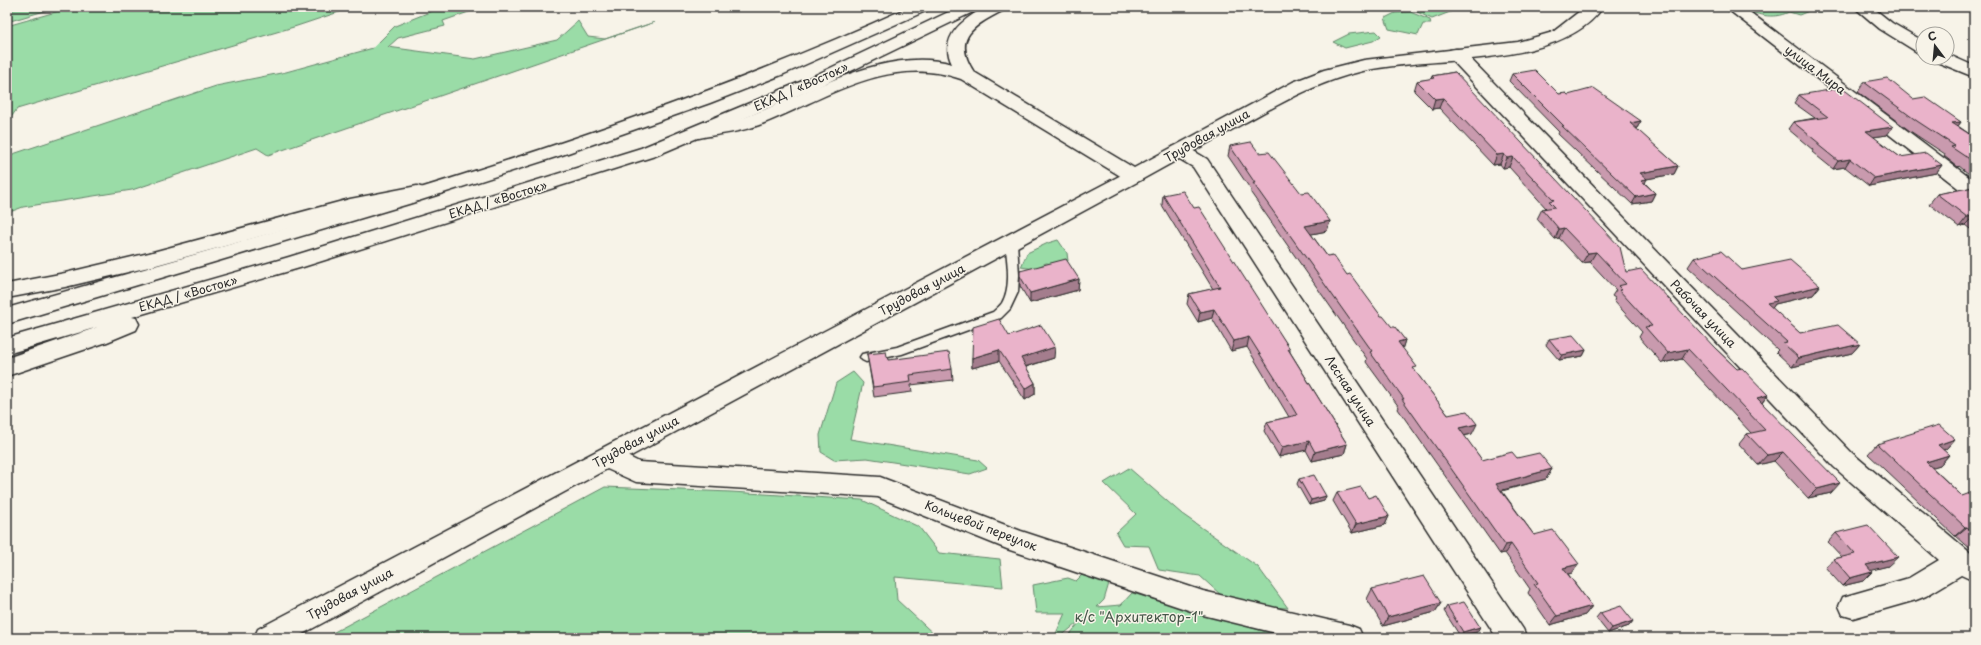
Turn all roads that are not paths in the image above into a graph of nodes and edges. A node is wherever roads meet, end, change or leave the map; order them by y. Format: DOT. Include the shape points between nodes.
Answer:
graph roads {
  1 [pos="922,7"];
  2 [pos="971,7"];
  3 [pos="998,7"];
  4 [pos="1595,7"];
  5 [pos="1733,7"];
  6 [pos="1862,7"];
  7 [pos="1915,43"];
  8 [pos="1456,54"];
  9 [pos="1955,63"];
  10 [pos="1974,72"];
  11 [pos="967,75"];
  12 [pos="699,132"];
  13 [pos="1180,151"];
  14 [pos="1134,176"];
  15 [pos="442,188"];
  16 [pos="1974,191"];
  17 [pos="1012,242"];
  18 [pos="244,277"];
  19 [pos="7,291"];
  20 [pos="7,316"];
  21 [pos="7,346"];
  22 [pos="866,357"];
  23 [pos="7,367"];
  24 [pos="607,457"];
  25 [pos="1967,566"];
  26 [pos="1853,606"];
  27 [pos="268,638"];
  28 [pos="1348,638"];
  29 [pos="1513,638"];
  1 -- 15 [label="main road, ЕКАД / «Восток»" via="747,83 637,124"];
  2 -- 12 [label="main road, ЕКАД / «Восток»" via="813,83"];
  3 -- 11 [label="main road" via="974,20 962,32 956,44 956,53"];
  4 -- 8 [label="main road, Трудовая улица" via="1558,35 1520,47"];
  5 -- 16 [label="main road, улица Мира"];
  6 -- 7 [label="main road" via="1886,26"];
  8 -- 13 [label="main road, Трудовая улица" via="1364,65 1330,74 1299,86"];
  8 -- 25 [label="main road, Рабочая улица" via="1843,460"];
  9 -- 10 [label="main road"];
  11 -- 12 [label="main road" via="960,71 924,65 885,70 850,80 748,123"];
  11 -- 14 [label="main road"];
  12 -- 18 [label="main road, ЕКАД / «Восток»" via="648,152 514,195"];
  13 -- 14 [label="main road, Трудовая улица"];
  13 -- 29 [label="main road, Лесная улица" via="1200,163"];
  14 -- 17 [label="main road, Трудовая улица"];
  15 -- 19 [label="main road" via="350,205 149,260"];
  15 -- 20 [label="main road, ЕКАД / «Восток»"];
  17 -- 22 [label="lane" via="1013,284 1006,306 997,315 898,351"];
  17 -- 24 [label="main road, Трудовая улица"];
  18 -- 21 [label="main road, ЕКАД / «Восток»"];
  18 -- 23 [label="main road" via="99,336"];
  24 -- 27 [label="main road, Трудовая улица"];
  24 -- 28 [label="main road, Кольцевой переулок" via="636,472 880,487 1016,541 1203,603"];
  25 -- 26 [label="main road" via="1916,588"];
}
